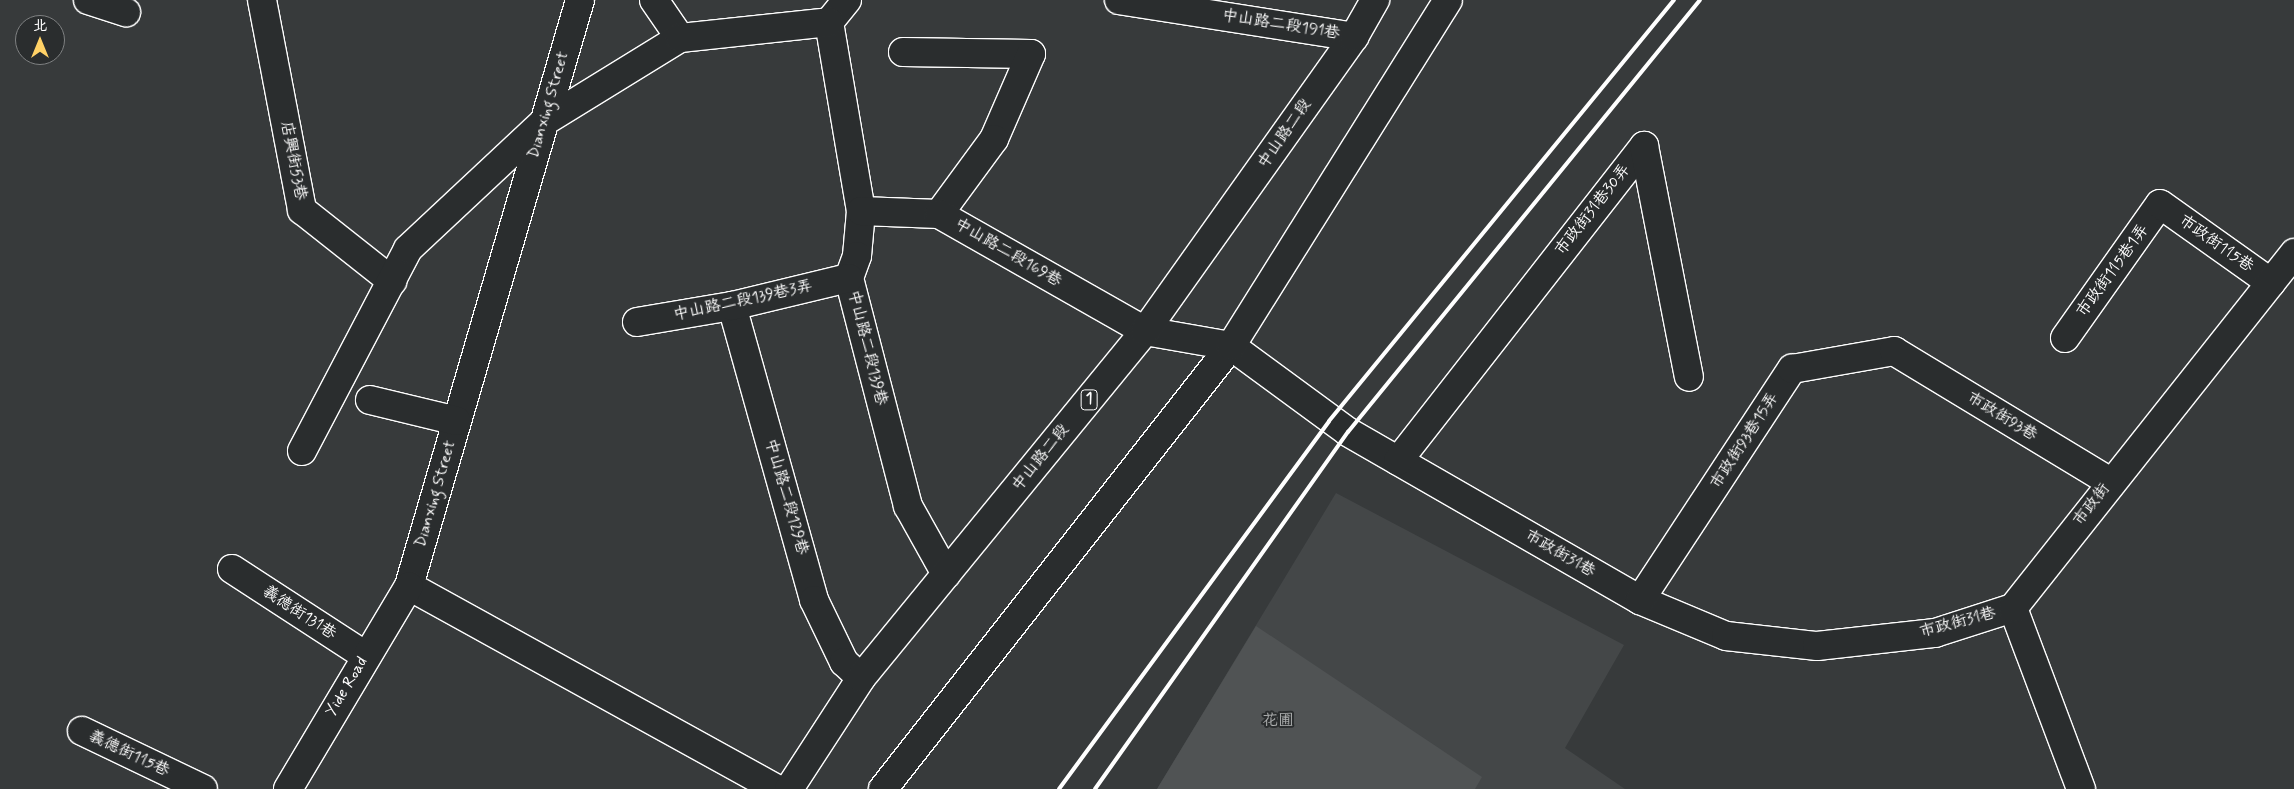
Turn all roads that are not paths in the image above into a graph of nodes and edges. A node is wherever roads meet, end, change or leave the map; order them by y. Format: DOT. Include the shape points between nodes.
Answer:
graph roads {
  1 [pos="88,0"];
  2 [pos="262,0"];
  3 [pos="580,0"];
  4 [pos="654,0"];
  5 [pos="847,0"];
  6 [pos="1119,0"];
  7 [pos="1375,0"];
  8 [pos="1448,0"];
  9 [pos="126,12"];
  10 [pos="829,22"];
  11 [pos="1354,37"];
  12 [pos="680,38"];
  13 [pos="903,52"];
  14 [pos="545,121"];
  15 [pos="2160,204"];
  16 [pos="861,211"];
  17 [pos="939,214"];
  18 [pos="2294,253"];
  19 [pos="849,278"];
  20 [pos="392,281"];
  21 [pos="2271,283"];
  22 [pos="732,306"];
  23 [pos="637,322"];
  24 [pos="1145,331"];
  25 [pos="2065,338"];
  26 [pos="1231,346"];
  27 [pos="1894,351"];
  28 [pos="1689,377"];
  29 [pos="370,400"];
  30 [pos="457,421"];
  31 [pos="302,450"];
  32 [pos="1398,461"];
  33 [pos="2110,482"];
  34 [pos="232,569"];
  35 [pos="946,574"];
  36 [pos="409,586"];
  37 [pos="1640,600"];
  38 [pos="2013,608"];
  39 [pos="366,656"];
  40 [pos="861,678"];
  41 [pos="82,731"];
  42 [pos="203,789"];
  43 [pos="288,789"];
  44 [pos="776,789"];
  45 [pos="789,789"];
  46 [pos="883,789"];
  47 [pos="2081,789"];
  1 -- 9 [label="main road"];
  2 -- 20 [label="main road, 店興街53巷" via="302,210"];
  3 -- 14 [label="main road, Dianxing Street"];
  4 -- 12 [label="main road"];
  5 -- 10 [label="main road"];
  6 -- 11 [label="main road, 中山路二段191巷"];
  7 -- 11 [label="main road, 中山路二段 / 1"];
  8 -- 26 [label="main road"];
  10 -- 12 [label="main road"];
  10 -- 16 [label="main road, 中山路二段139巷"];
  11 -- 24 [label="main road, 中山路二段 / 1"];
  12 -- 14 [label="main road"];
  13 -- 17 [label="main road" via="1031,54 994,139"];
  14 -- 20 [label="main road" via="408,249"];
  14 -- 30 [label="main road, Dianxing Street"];
  15 -- 21 [label="main road, 市政街115巷"];
  15 -- 25 [label="main road, 市政街115巷1弄"];
  16 -- 17 [label="main road, 中山路二段169巷"];
  16 -- 19 [label="main road, 中山路二段139巷" via="857,256"];
  17 -- 24 [label="main road, 中山路二段169巷"];
  18 -- 21 [label="main road, 市政街"];
  19 -- 22 [label="main road, 中山路二段139巷3弄"];
  19 -- 35 [label="main road, 中山路二段139巷" via="908,506"];
  20 -- 31 [label="main road"];
  21 -- 33 [label="main road, 市政街"];
  22 -- 23 [label="main road, 中山路二段139巷3弄"];
  22 -- 40 [label="main road, 中山路二段129巷" via="814,600 844,662"];
  24 -- 26 [label="main road, 市政街31巷"];
  24 -- 35 [label="main road, 中山路二段 / 1"];
  26 -- 32 [label="main road, 市政街31巷" via="1329,421"];
  26 -- 46 [label="main road"];
  27 -- 33 [label="main road, 市政街93巷"];
  27 -- 37 [label="main road, 市政街93巷15弄" via="1792,369"];
  28 -- 32 [label="main road, 市政街31巷30弄" via="1644,146"];
  29 -- 30 [label="main road"];
  30 -- 36 [label="main road, Dianxing Street"];
  32 -- 37 [label="main road, 市政街31巷"];
  33 -- 38 [label="main road, 市政街"];
  34 -- 39 [label="main road, 義德街131巷"];
  35 -- 40 [label="main road, 中山路二段 / 1"];
  36 -- 39 [label="main road, Yide Road"];
  36 -- 44 [label="main road"];
  37 -- 38 [label="main road, 市政街31巷" via="1726,636 1817,646 1936,633"];
  38 -- 47 [label="main road"];
  39 -- 43 [label="main road, Yide Road"];
  40 -- 45 [label="main road, 中山路二段 / 1"];
  41 -- 42 [label="main road, 義德街115巷"];
}
